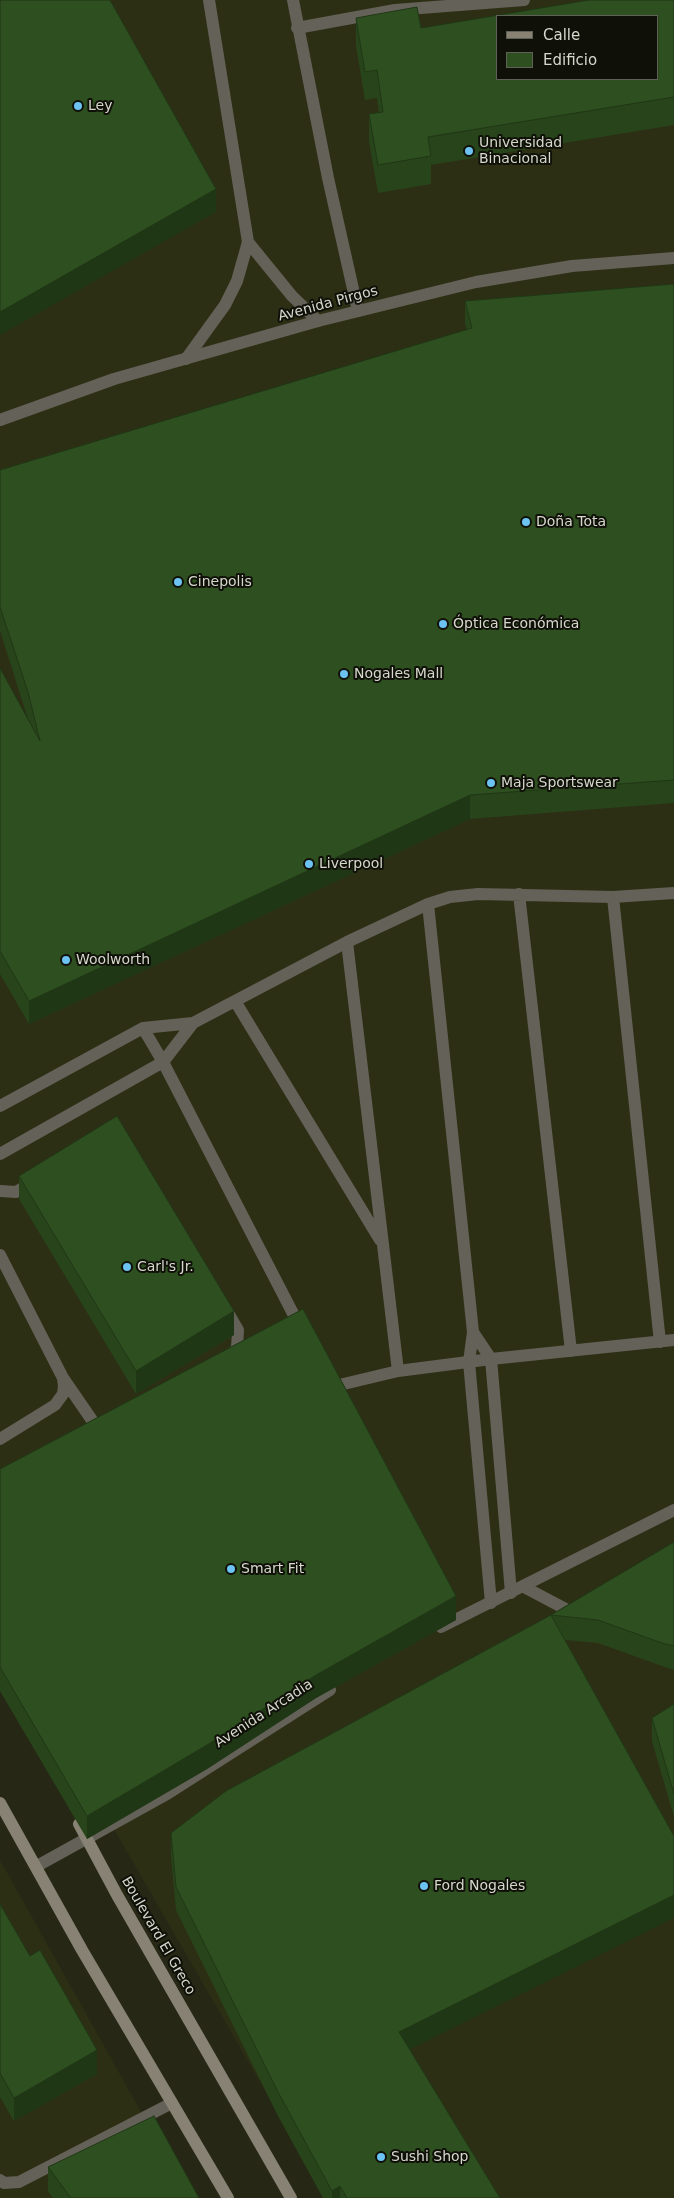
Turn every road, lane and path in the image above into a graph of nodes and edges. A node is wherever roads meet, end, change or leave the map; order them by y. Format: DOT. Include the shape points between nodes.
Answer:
graph roads {
  1 [pos="209,0"];
  2 [pos="293,0"];
  3 [pos="524,0"];
  4 [pos="394,5"];
  5 [pos="297,28"];
  6 [pos="248,242"];
  7 [pos="674,258"];
  8 [pos="358,311"];
  9 [pos="318,322"];
  10 [pos="186,358"];
  11 [pos="0,420"];
  12 [pos="674,893"];
  13 [pos="519,894"];
  14 [pos="612,897"];
  15 [pos="428,904"];
  16 [pos="347,942"];
  17 [pos="235,1001"];
  18 [pos="193,1023"];
  19 [pos="144,1028"];
  20 [pos="163,1062"];
  21 [pos="0,1106"];
  22 [pos="0,1154"];
  23 [pos="49,1172"];
  24 [pos="0,1192"];
  25 [pos="383,1244"];
  26 [pos="0,1255"];
  27 [pos="223,1304"];
  28 [pos="472,1332"];
  29 [pos="307,1340"];
  30 [pos="674,1340"];
  31 [pos="660,1342"];
  32 [pos="571,1351"];
  33 [pos="491,1358"];
  34 [pos="469,1362"];
  35 [pos="220,1364"];
  36 [pos="398,1371"];
  37 [pos="63,1378"];
  38 [pos="339,1402"];
  39 [pos="114,1417"];
  40 [pos="0,1439"];
  41 [pos="674,1510"];
  42 [pos="524,1587"];
  43 [pos="511,1593"];
  44 [pos="491,1602"];
  45 [pos="590,1623"];
  46 [pos="430,1633"];
  47 [pos="339,1684"];
  48 [pos="0,1802"];
  49 [pos="71,1811"];
  50 [pos="87,1839"];
  51 [pos="37,1866"];
  52 [pos="172,2103"];
  53 [pos="0,2180"];
  54 [pos="228,2198"];
  55 [pos="291,2198"];
  1 -- 6 [label="street"];
  2 -- 5 [label="street"];
  3 -- 4 [label="street"];
  4 -- 5 [label="street"];
  5 -- 8 [label="street"];
  6 -- 9 [label="street"];
  6 -- 10 [label="street" via="236,281 224,305"];
  7 -- 8 [label="street, Avenida Pirgos" via="572,266 486,280"];
  8 -- 9 [label="street, Avenida Pirgos"];
  9 -- 10 [label="street, Avenida Pirgos"];
  10 -- 11 [label="street, Avenida Pirgos" via="114,379"];
  12 -- 14 [label="street"];
  13 -- 14 [label="street"];
  13 -- 15 [label="street" via="450,897"];
  13 -- 32 [label="street"];
  14 -- 31 [label="street"];
  15 -- 16 [label="street"];
  15 -- 28 [label="street"];
  16 -- 17 [label="street"];
  16 -- 25 [label="street"];
  17 -- 18 [label="street"];
  17 -- 25 [label="street"];
  18 -- 19 [label="street"];
  18 -- 20 [label="street"];
  19 -- 20 [label="street"];
  19 -- 21 [label="street"];
  20 -- 22 [label="street"];
  20 -- 29 [label="street"];
  23 -- 24 [label="street" via="16,1192"];
  25 -- 36 [label="street"];
  26 -- 37 [label="street"];
  27 -- 35 [label="street" via="238,1330 237,1348 229,1359"];
  28 -- 33 [label="street"];
  28 -- 34 [label="street"];
  30 -- 31 [label="street"];
  31 -- 32 [label="street"];
  32 -- 33 [label="street"];
  33 -- 34 [label="street"];
  33 -- 43 [label="street"];
  34 -- 36 [label="street"];
  34 -- 44 [label="street"];
  36 -- 38 [label="street" via="329,1383"];
  37 -- 39 [label="street" via="96,1426"];
  37 -- 40 [label="street" via="63,1394 56,1405"];
  41 -- 42 [label="street"];
  42 -- 43 [label="street"];
  42 -- 45 [label="street"];
  43 -- 44 [label="street"];
  44 -- 46 [label="street"];
  47 -- 50 [label="street, Avenida Arcadia"];
  48 -- 51 [label="main road"];
  49 -- 50 [label="main road, Boulevard El Greco"];
  50 -- 51 [label="street, Avenida Arcadia"];
  50 -- 55 [label="main road, Boulevard El Greco"];
  51 -- 52 [label="main road"];
  52 -- 53 [label="street" via="19,2182 4,2183"];
  52 -- 54 [label="main road"];
}
